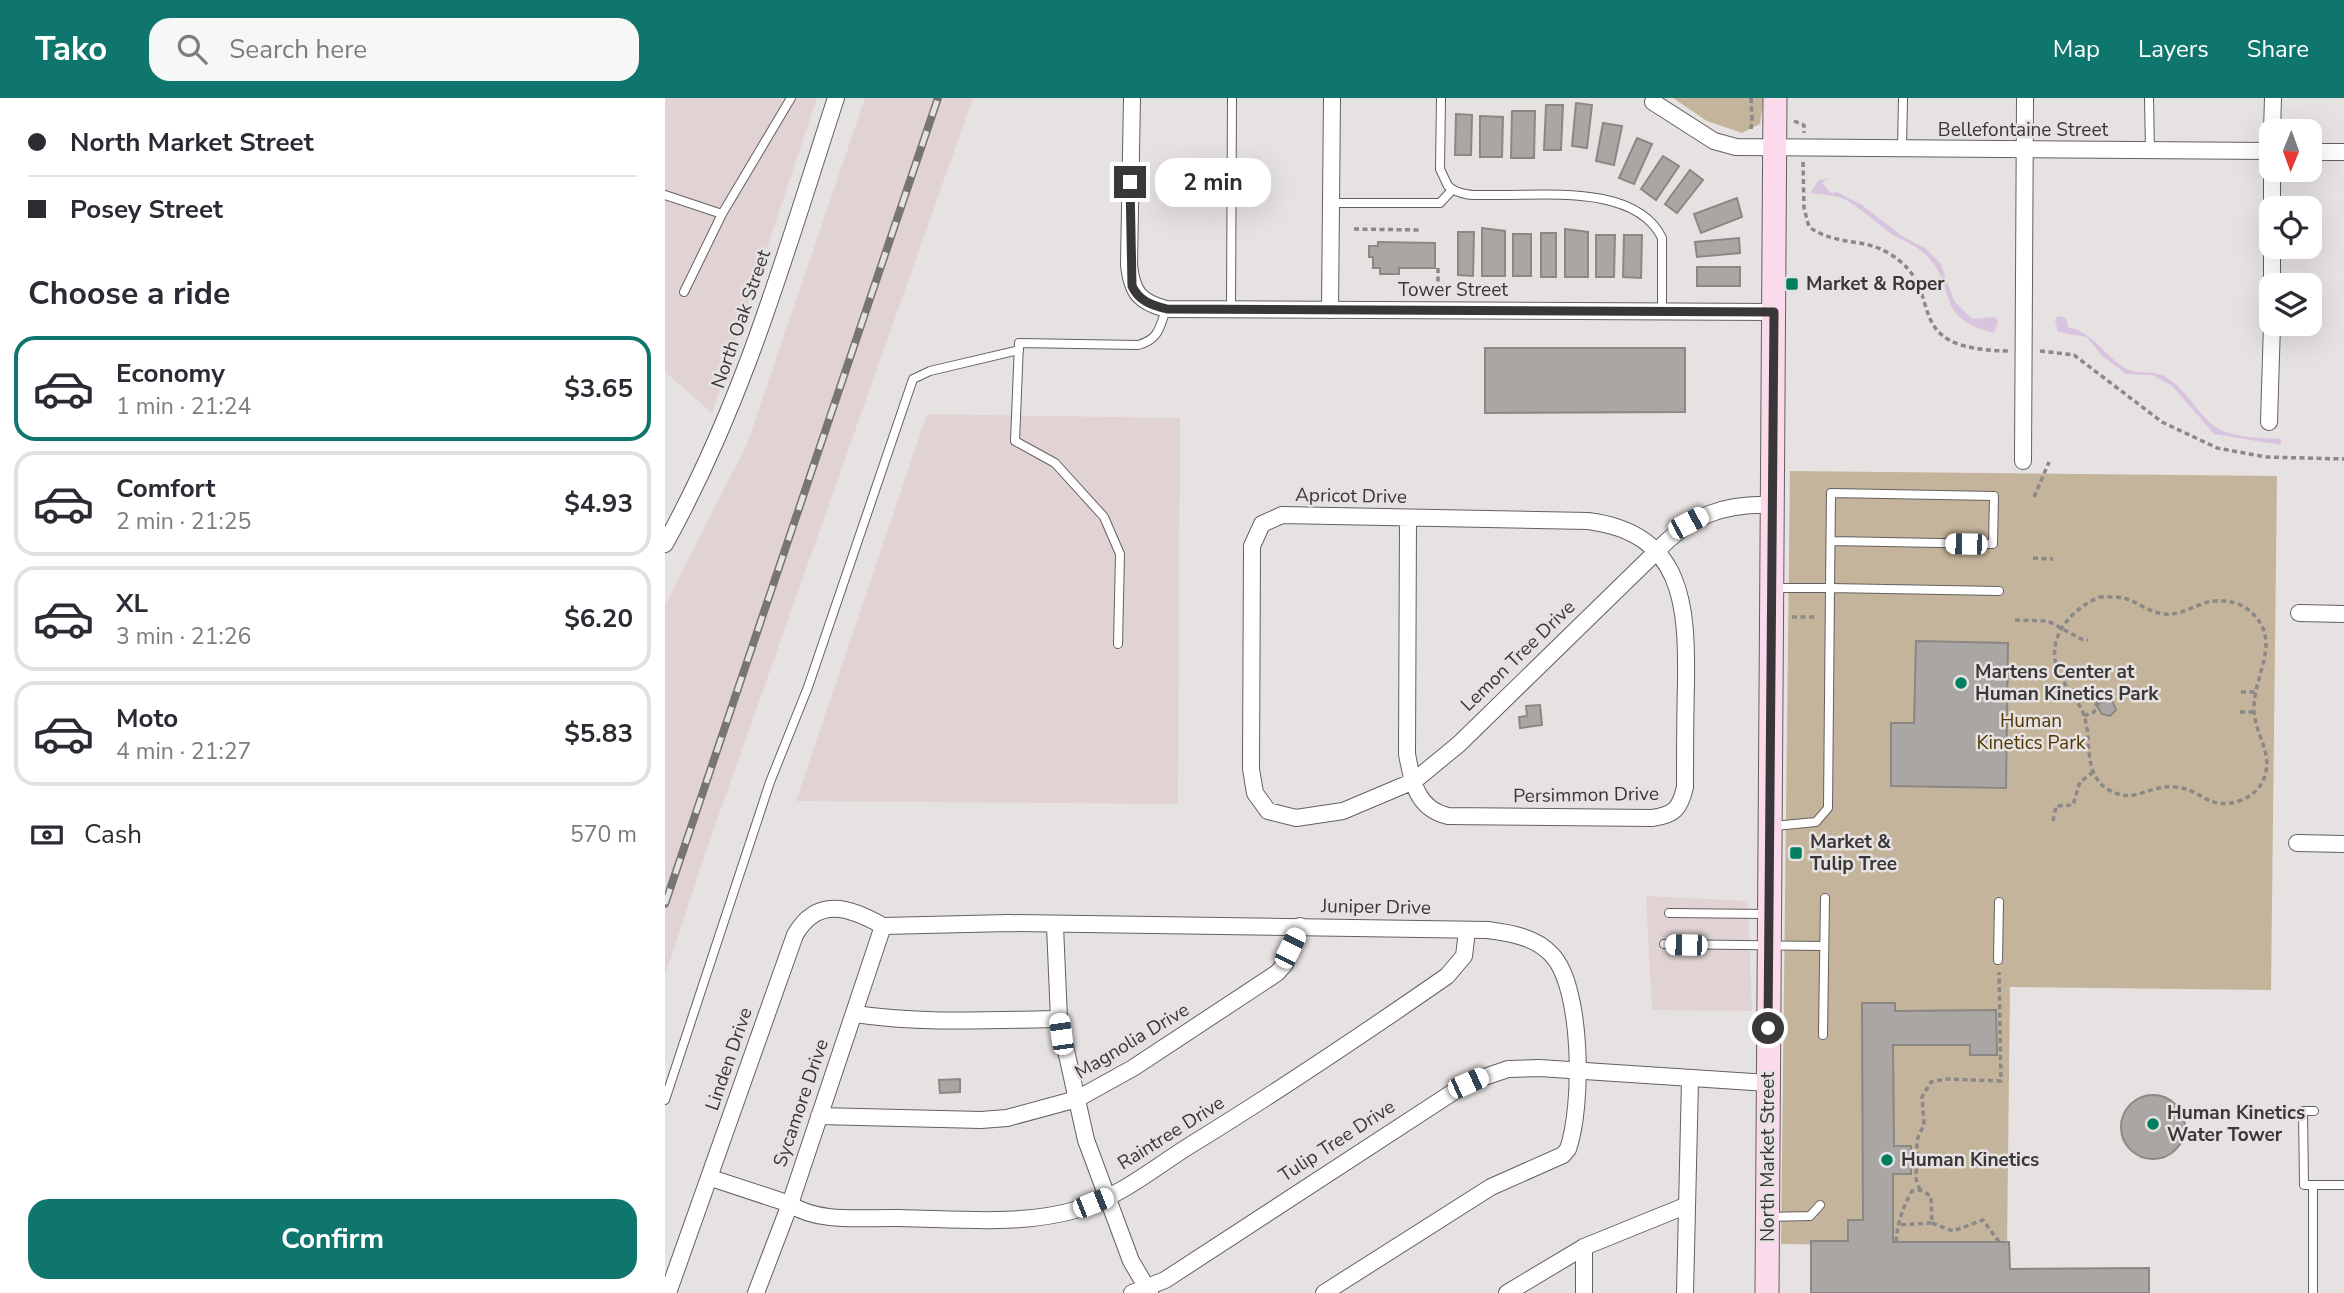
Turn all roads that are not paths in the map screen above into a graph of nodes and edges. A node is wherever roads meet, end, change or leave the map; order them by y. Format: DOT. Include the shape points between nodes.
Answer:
graph roads {
  1 [pos="791,98"];
  2 [pos="836,98"];
  3 [pos="1132,98"];
  4 [pos="1232,98"];
  5 [pos="1332,98"];
  6 [pos="1441,98"];
  7 [pos="1775,98"];
  8 [pos="1903,98"];
  9 [pos="2025,98"];
  10 [pos="2148,98"];
  11 [pos="2273,98"];
  12 [pos="1649,99"];
  13 [pos="2272,119"];
  14 [pos="1775,148"];
  15 [pos="2025,149"];
  16 [pos="1902,150"];
  17 [pos="2150,151"];
  18 [pos="2259,152"];
  19 [pos="2322,152"];
  20 [pos="2344,152"];
  21 [pos="1453,190"];
  22 [pos="665,195"];
  23 [pos="1331,203"];
  24 [pos="722,214"];
  25 [pos="684,292"];
  26 [pos="1167,309"];
  27 [pos="1231,310"];
  28 [pos="1330,310"];
  29 [pos="1662,312"];
  30 [pos="1774,312"];
  31 [pos="2272,336"];
  32 [pos="1019,350"];
  33 [pos="2269,422"];
  34 [pos="2023,461"];
  35 [pos="1773,505"];
  36 [pos="1408,518"];
  37 [pos="1831,541"];
  38 [pos="665,544"];
  39 [pos="1656,552"];
  40 [pos="1772,587"];
  41 [pos="1830,588"];
  42 [pos="1999,591"];
  43 [pos="2299,614"];
  44 [pos="2344,614"];
  45 [pos="1118,644"];
  46 [pos="1414,781"];
  47 [pos="1280,817"];
  48 [pos="1771,826"];
  49 [pos="2297,843"];
  50 [pos="2344,844"];
  51 [pos="1825,898"];
  52 [pos="1999,902"];
  53 [pos="1669,913"];
  54 [pos="1769,914"];
  55 [pos="883,926"];
  56 [pos="1055,926"];
  57 [pos="1300,926"];
  58 [pos="1467,931"];
  59 [pos="1664,944"];
  60 [pos="1769,946"];
  61 [pos="1824,946"];
  62 [pos="1998,960"];
  63 [pos="855,1014"];
  64 [pos="1059,1019"];
  65 [pos="1823,1035"];
  66 [pos="1579,1071"];
  67 [pos="1690,1080"];
  68 [pos="1768,1083"];
  69 [pos="1077,1099"];
  70 [pos="665,1100"];
  71 [pos="2314,1111"];
  72 [pos="819,1116"];
  73 [pos="711,1178"];
  74 [pos="2313,1185"];
  75 [pos="2344,1185"];
  76 [pos="1107,1198"];
  77 [pos="790,1204"];
  78 [pos="1820,1205"];
  79 [pos="1685,1206"];
  80 [pos="1767,1217"];
  81 [pos="1584,1247"];
  82 [pos="1143,1292"];
  83 [pos="669,1293"];
  84 [pos="756,1293"];
  85 [pos="1324,1293"];
  86 [pos="1507,1293"];
  87 [pos="1584,1293"];
  88 [pos="1685,1293"];
  89 [pos="1767,1293"];
  90 [pos="2313,1293"];
  1 -- 24 [label="lane"];
  2 -- 38 [label="street, North Oak Street" via="748,369 704,471"];
  3 -- 26 [label="street, Tower Street" via="1129,265 1136,295 1149,305"];
  4 -- 27 [label="lane"];
  5 -- 23 [label="street"];
  6 -- 21 [label="lane" via="1440,169"];
  7 -- 14 [label="main road, North Market Street"];
  8 -- 16 [label="lane"];
  9 -- 15 [label="street"];
  10 -- 17 [label="lane"];
  11 -- 13 [label="street"];
  12 -- 14 [label="street, Bellefontaine Street" via="1714,141"];
  14 -- 16 [label="street, Bellefontaine Street"];
  14 -- 30 [label="main road, North Market Street"];
  15 -- 16 [label="street, Bellefontaine Street"];
  15 -- 17 [label="street, Bellefontaine Street"];
  15 -- 34 [label="street"];
  17 -- 18 [label="street, Bellefontaine Street"];
  19 -- 20 [label="street"];
  21 -- 23 [label="lane" via="1440,203"];
  21 -- 29 [label="lane" via="1469,195 1593,197 1634,211 1657,227 1663,238"];
  22 -- 24 [label="lane"];
  23 -- 28 [label="street"];
  24 -- 25 [label="lane"];
  26 -- 27 [label="street, Tower Street"];
  26 -- 32 [label="lane" via="1160,332 1151,342 1019,343"];
  27 -- 28 [label="street, Tower Street"];
  28 -- 29 [label="street, Tower Street"];
  29 -- 30 [label="street, Tower Street"];
  30 -- 35 [label="main road, North Market Street"];
  31 -- 33 [label="street"];
  32 -- 45 [label="lane" via="1015,441 1055,463 1104,517 1120,554"];
  32 -- 70 [label="lane" via="930,370 913,379 808,687 770,782"];
  35 -- 39 [label="street, Lemon Tree Drive" via="1725,507 1706,513"];
  35 -- 40 [label="main road, North Market Street"];
  36 -- 39 [label="street, Apricot Drive" via="1597,522 1621,528"];
  36 -- 46 [label="street" via="1407,754"];
  36 -- 47 [label="street, Apricot Drive" via="1282,515 1262,524 1256,533 1252,547 1251,769 1260,804"];
  37 -- 37 [label="lane" via="1831,493 1994,496 1993,544"];
  37 -- 41 [label="lane"];
  39 -- 46 [label="street, Lemon Tree Drive" via="1459,744"];
  39 -- 46 [label="street, Persimmon Drive" via="1679,587 1687,631 1685,787 1676,811 1652,818 1448,816 1427,808"];
  40 -- 41 [label="lane"];
  40 -- 48 [label="main road, North Market Street"];
  41 -- 42 [label="lane"];
  41 -- 48 [label="lane" via="1828,808 1816,822"];
  43 -- 44 [label="street"];
  46 -- 47 [label="street, Lemon Tree Drive" via="1343,811"];
  48 -- 54 [label="main road, North Market Street"];
  49 -- 50 [label="street"];
  51 -- 61 [label="lane"];
  52 -- 62 [label="lane"];
  53 -- 54 [label="lane"];
  54 -- 60 [label="main road, North Market Street"];
  55 -- 56 [label="street, Juniper Drive"];
  55 -- 63 [label="street, Sycamore Drive"];
  55 -- 73 [label="street, Linden Drive" via="837,908 814,913 802,922"];
  56 -- 57 [label="street, Juniper Drive"];
  56 -- 64 [label="street"];
  57 -- 58 [label="street, Juniper Drive"];
  57 -- 69 [label="street, Magnolia Drive" via="1285,964 1259,988"];
  58 -- 66 [label="street, Juniper Drive" via="1509,933 1529,939 1552,955 1566,981"];
  58 -- 76 [label="street, Raintree Drive" via="1464,956 1447,976"];
  59 -- 60 [label="lane"];
  60 -- 61 [label="lane"];
  60 -- 68 [label="main road, North Market Street"];
  61 -- 65 [label="lane"];
  63 -- 64 [label="street" via="945,1020"];
  63 -- 72 [label="street, Sycamore Drive"];
  64 -- 69 [label="street"];
  66 -- 67 [label="street"];
  66 -- 82 [label="street, Tulip Tree Drive" via="1508,1069 1468,1083"];
  66 -- 85 [label="street, Juniper Drive" via="1572,1140 1563,1154 1492,1187"];
  67 -- 68 [label="street"];
  67 -- 79 [label="street"];
  68 -- 80 [label="main road, North Market Street"];
  69 -- 72 [label="street, Magnolia Drive" via="1007,1118 981,1120"];
  69 -- 76 [label="street"];
  71 -- 74 [label="lane" via="2304,1111 2304,1185"];
  72 -- 77 [label="street, Sycamore Drive"];
  73 -- 77 [label="street, Raintree Drive"];
  73 -- 83 [label="street, Linden Drive"];
  74 -- 75 [label="lane"];
  74 -- 90 [label="lane"];
  76 -- 77 [label="street, Raintree Drive" via="1049,1216 1002,1219 839,1217 808,1213"];
  76 -- 82 [label="street"];
  77 -- 84 [label="street, Sycamore Drive"];
  78 -- 80 [label="lane" via="1810,1216"];
  79 -- 81 [label="street"];
  79 -- 88 [label="street"];
  80 -- 89 [label="main road, North Market Street"];
  81 -- 86 [label="street"];
  81 -- 87 [label="street"];
}
